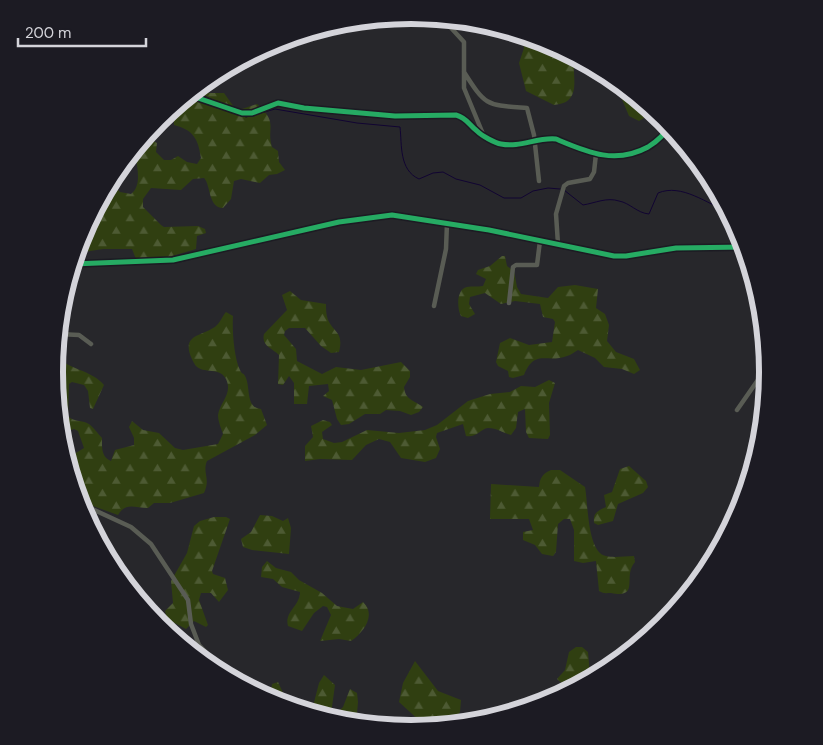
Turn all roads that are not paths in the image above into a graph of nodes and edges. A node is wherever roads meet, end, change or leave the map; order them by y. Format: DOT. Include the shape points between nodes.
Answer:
graph roads {
  1 [pos="449,26"];
  2 [pos="464,72"];
  3 [pos="197,98"];
  4 [pos="664,132"];
  5 [pos="483,134"];
  6 [pos="534,141"];
  7 [pos="596,154"];
  8 [pos="539,181"];
  9 [pos="447,223"];
  10 [pos="540,241"];
  11 [pos="558,244"];
  12 [pos="737,247"];
  13 [pos="80,264"];
  14 [pos="509,303"];
  15 [pos="434,306"];
  16 [pos="65,334"];
  17 [pos="91,344"];
  18 [pos="760,376"];
  19 [pos="737,410"];
  20 [pos="90,508"];
  21 [pos="210,656"];
  1 -- 2 [label="street" via="464,42"];
  2 -- 5 [label="street" via="467,98"];
  2 -- 6 [label="street" via="484,100 508,108 527,108"];
  3 -- 5 [label="street" via="242,113 278,103 395,116 456,115 465,118"];
  4 -- 7 [label="street" via="658,140 633,153 614,157"];
  5 -- 6 [label="street" via="502,145"];
  6 -- 7 [label="street" via="556,139"];
  6 -- 8 [label="street"];
  7 -- 11 [label="street" via="590,179 564,186 556,214"];
  9 -- 10 [label="street"];
  9 -- 13 [label="street" via="383,216 311,228 177,260"];
  9 -- 15 [label="street" via="446,249"];
  10 -- 11 [label="street"];
  10 -- 14 [label="street" via="537,265 513,267"];
  11 -- 12 [label="street" via="626,256 676,248"];
  16 -- 17 [label="street" via="79,335"];
  18 -- 19 [label="street"];
  20 -- 21 [label="street" via="131,527 151,544 188,600 191,624 199,645"];
}
